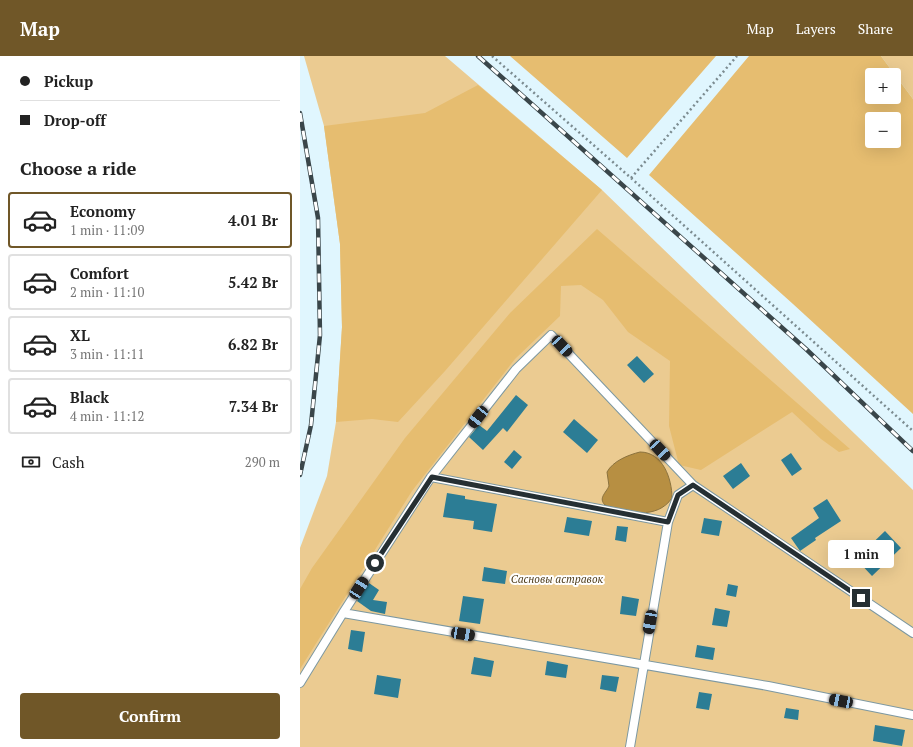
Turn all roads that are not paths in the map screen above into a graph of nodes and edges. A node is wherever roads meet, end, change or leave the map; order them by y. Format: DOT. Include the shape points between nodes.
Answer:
graph roads {
  1 [pos="432,477"];
  2 [pos="693,485"];
  3 [pos="668,522"];
  4 [pos="343,613"];
  5 [pos="913,633"];
  6 [pos="643,665"];
  7 [pos="300,683"];
  8 [pos="913,715"];
  9 [pos="630,747"];
  1 -- 2 [label="lane" via="516,369 551,335"];
  1 -- 3 [label="lane"];
  1 -- 4 [label="lane"];
  2 -- 3 [label="lane" via="678,495"];
  2 -- 5 [label="lane"];
  3 -- 6 [label="lane"];
  4 -- 6 [label="lane"];
  4 -- 7 [label="lane"];
  6 -- 8 [label="lane" via="768,686"];
  6 -- 9 [label="lane"];
}
